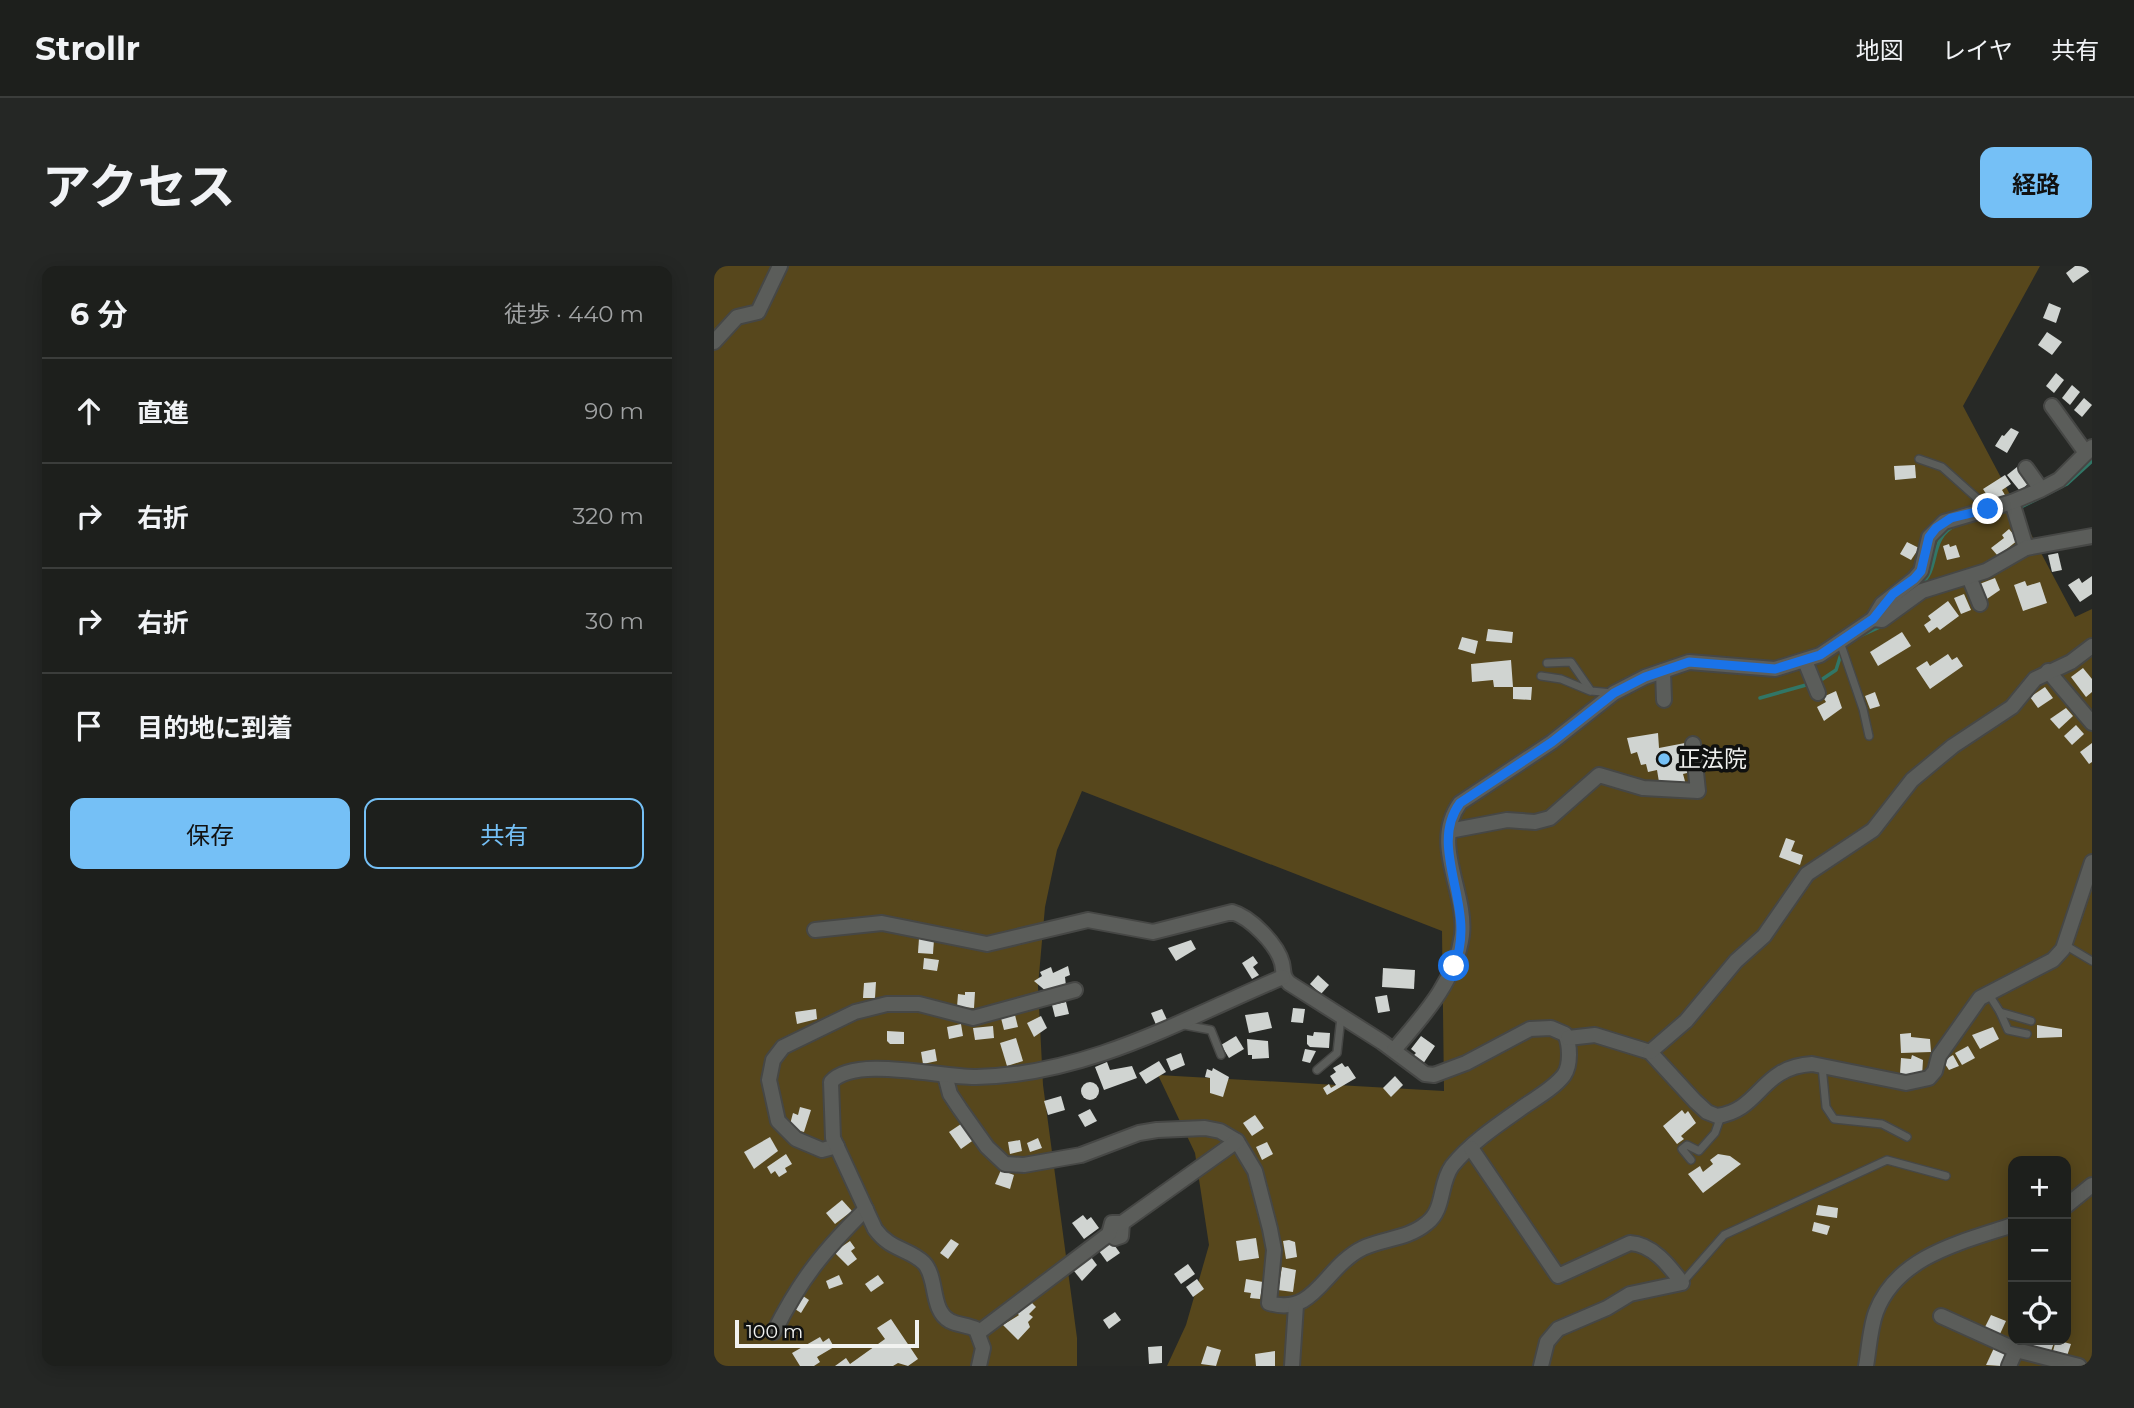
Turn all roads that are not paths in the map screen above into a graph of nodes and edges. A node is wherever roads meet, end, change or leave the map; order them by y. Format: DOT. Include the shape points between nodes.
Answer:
graph roads {
  1 [pos="780,266"];
  2 [pos="714,342"];
  3 [pos="2052,406"];
  4 [pos="2089,450"];
  5 [pos="1919,458"];
  6 [pos="2026,468"];
  7 [pos="2041,489"];
  8 [pos="2012,502"];
  9 [pos="1988,509"];
  10 [pos="2092,537"];
  11 [pos="2026,548"];
  12 [pos="1969,577"];
  13 [pos="1980,604"];
  14 [pos="1873,619"];
  15 [pos="2092,646"];
  16 [pos="1842,648"];
  17 [pos="1805,661"];
  18 [pos="1547,663"];
  19 [pos="1663,671"];
  20 [pos="2049,671"];
  21 [pos="1541,676"];
  22 [pos="1591,691"];
  23 [pos="1614,693"];
  24 [pos="1818,694"];
  25 [pos="1664,700"];
  26 [pos="2092,723"];
  27 [pos="1869,736"];
  28 [pos="1693,744"];
  29 [pos="1449,831"];
  30 [pos="2092,862"];
  31 [pos="815,930"];
  32 [pos="2065,945"];
  33 [pos="2092,961"];
  34 [pos="1283,977"];
  35 [pos="1075,990"];
  36 [pos="1988,992"];
  37 [pos="2000,1012"];
  38 [pos="1341,1017"];
  39 [pos="2031,1021"];
  40 [pos="1180,1024"];
  41 [pos="2027,1034"];
  42 [pos="1567,1038"];
  43 [pos="1394,1051"];
  44 [pos="1650,1052"];
  45 [pos="1221,1055"];
  46 [pos="1822,1065"];
  47 [pos="1317,1070"];
  48 [pos="945,1075"];
  49 [pos="1721,1116"];
  50 [pos="1907,1137"];
  51 [pos="1237,1141"];
  52 [pos="837,1146"];
  53 [pos="1471,1148"];
  54 [pos="1691,1160"];
  55 [pos="1946,1176"];
  56 [pos="2092,1185"];
  57 [pos="2071,1202"];
  58 [pos="866,1209"];
  59 [pos="2008,1226"];
  60 [pos="1682,1283"];
  61 [pos="1296,1305"];
  62 [pos="1941,1316"];
  63 [pos="774,1332"];
  64 [pos="978,1333"];
  65 [pos="2016,1350"];
  66 [pos="979,1366"];
  67 [pos="1292,1366"];
  68 [pos="1541,1366"];
  69 [pos="1866,1366"];
  70 [pos="2009,1366"];
  71 [pos="2079,1366"];
  1 -- 2 [label="street" via="758,312 737,317"];
  3 -- 4 [label="street"];
  4 -- 7 [label="street" via="2059,480"];
  5 -- 9 [label="lane" via="1942,467"];
  6 -- 7 [label="street"];
  7 -- 8 [label="street"];
  8 -- 9 [label="street"];
  8 -- 11 [label="street"];
  9 -- 14 [label="street" via="1951,518 1936,528 1926,545 1921,571 1882,604"];
  10 -- 11 [label="street"];
  11 -- 12 [label="street"];
  12 -- 13 [label="street"];
  12 -- 14 [label="street" via="1934,586 1882,620"];
  14 -- 16 [label="street"];
  15 -- 20 [label="street"];
  16 -- 17 [label="street"];
  16 -- 27 [label="lane"];
  17 -- 19 [label="street" via="1775,669 1701,660"];
  17 -- 24 [label="street"];
  18 -- 22 [label="lane" via="1571,662"];
  19 -- 23 [label="street"];
  19 -- 25 [label="street"];
  20 -- 26 [label="street"];
  20 -- 44 [label="street" via="2035,679 2012,707 1912,780 1873,830 1807,874 1764,936 1736,961 1686,1021"];
  21 -- 22 [label="lane"];
  22 -- 23 [label="lane"];
  23 -- 29 [label="street" via="1552,742 1460,803"];
  28 -- 29 [label="street" via="1698,791 1643,788 1600,775 1550,818 1507,820"];
  29 -- 43 [label="street" via="1448,849 1462,912 1457,958 1436,997"];
  30 -- 32 [label="street"];
  31 -- 34 [label="street" via="882,923 987,944 1088,920 1153,932 1232,912 1242,915 1277,951"];
  32 -- 33 [label="lane"];
  32 -- 36 [label="street" via="2053,960"];
  34 -- 38 [label="street"];
  34 -- 40 [label="street"];
  35 -- 52 [label="street" via="973,1018 919,1004 887,1004 855,1012 783,1047 773,1060 769,1080 778,1121 796,1139 822,1150"];
  36 -- 37 [label="lane"];
  36 -- 46 [label="street" via="1939,1056 1929,1078 1906,1083"];
  37 -- 39 [label="lane"];
  37 -- 41 [label="lane" via="2008,1030"];
  38 -- 43 [label="street"];
  38 -- 47 [label="lane" via="1337,1053"];
  40 -- 45 [label="lane" via="1211,1030"];
  40 -- 48 [label="street" via="1115,1051 1051,1068 1000,1076"];
  42 -- 43 [label="street" via="1562,1031 1530,1029 1489,1053 1434,1075 1425,1074"];
  42 -- 44 [label="street" via="1595,1035"];
  42 -- 53 [label="street" via="1564,1075"];
  44 -- 49 [label="street" via="1707,1112"];
  46 -- 49 [label="street" via="1786,1067 1744,1106"];
  46 -- 50 [label="lane" via="1826,1107 1835,1119 1882,1124"];
  48 -- 51 [label="street" via="960,1109 1005,1164 1082,1155 1157,1130 1205,1128"];
  48 -- 52 [label="street" via="876,1070 838,1075 831,1082 830,1103"];
  49 -- 54 [label="lane" via="1715,1133 1699,1151 1687,1145 1682,1149"];
  51 -- 61 [label="street" via="1255,1171 1270,1228 1274,1250 1269,1303"];
  51 -- 64 [label="street" via="1122,1223 1112,1223 1109,1234"];
  52 -- 58 [label="street"];
  53 -- 60 [label="street" via="1558,1276 1630,1243 1652,1250"];
  53 -- 61 [label="street" via="1452,1167 1439,1209 1428,1223 1412,1234 1365,1247 1343,1260 1308,1300"];
  55 -- 60 [label="lane" via="1887,1160 1724,1235"];
  56 -- 57 [label="street"];
  58 -- 63 [label="street" via="825,1248"];
  58 -- 64 [label="street" via="884,1241 931,1272 944,1316"];
  59 -- 69 [label="street" via="1926,1256 1894,1279 1876,1313"];
  60 -- 68 [label="street" via="1629,1294 1558,1329 1547,1342"];
  61 -- 67 [label="street"];
  62 -- 65 [label="street"];
  64 -- 66 [label="street" via="983,1348"];
  65 -- 70 [label="street"];
  65 -- 71 [label="street"];
}
